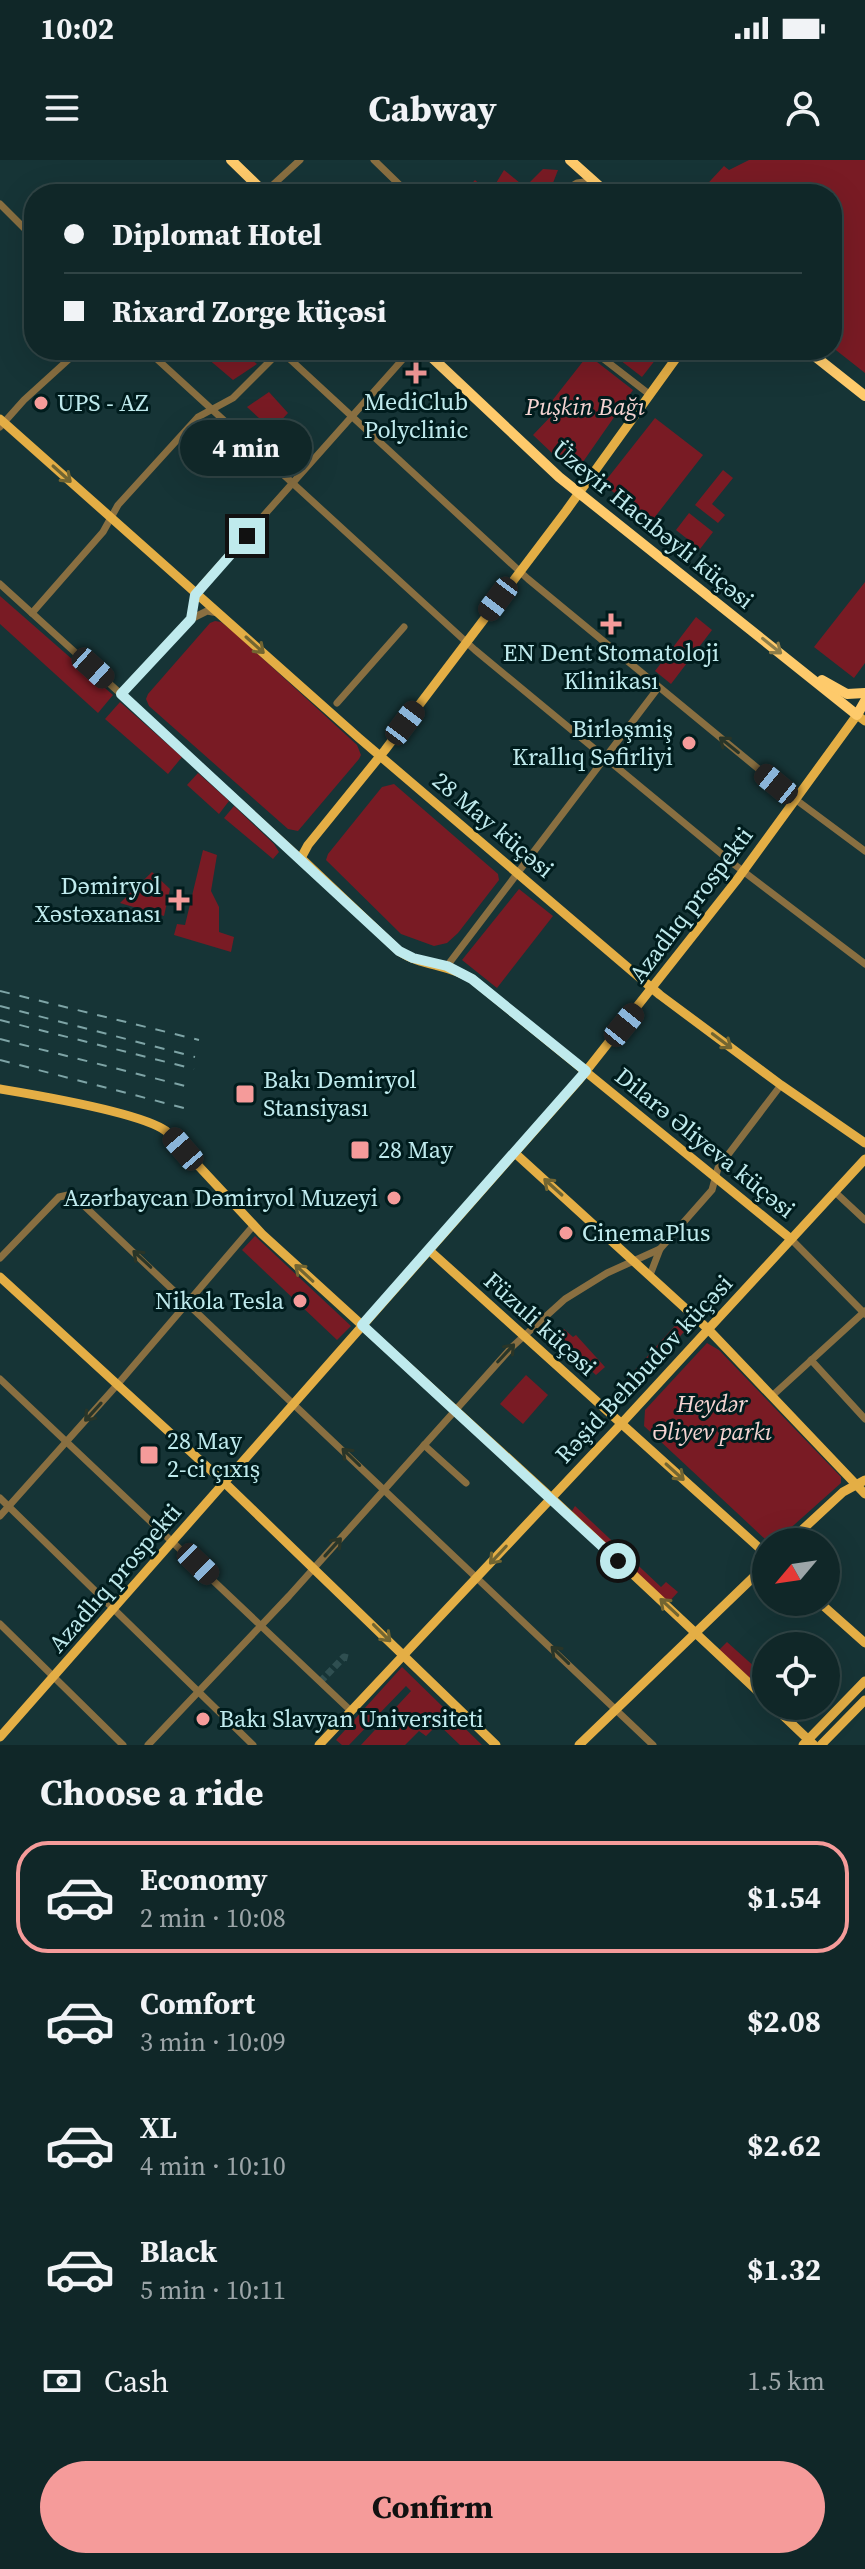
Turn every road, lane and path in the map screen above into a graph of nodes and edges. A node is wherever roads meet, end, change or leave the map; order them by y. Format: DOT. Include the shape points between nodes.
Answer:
graph roads {
  1 [pos="231,160"];
  2 [pos="300,160"];
  3 [pos="374,160"];
  4 [pos="570,160"];
  5 [pos="591,181"];
  6 [pos="254,184"];
  7 [pos="275,184"];
  8 [pos="399,184"];
  9 [pos="575,184"];
  10 [pos="595,184"];
  11 [pos="0,204"];
  12 [pos="24,228"];
  13 [pos="68,360"];
  14 [pos="158,360"];
  15 [pos="270,360"];
  16 [pos="291,360"];
  17 [pos="402,360"];
  18 [pos="435,360"];
  19 [pos="605,360"];
  20 [pos="674,360"];
  21 [pos="820,360"];
  22 [pos="649,394"];
  23 [pos="865,396"];
  24 [pos="212,410"];
  25 [pos="352,417"];
  26 [pos="1,422"];
  27 [pos="294,483"];
  28 [pos="579,493"];
  29 [pos="112,518"];
  30 [pos="519,571"];
  31 [pos="0,584"];
  32 [pos="196,594"];
  33 [pos="32,613"];
  34 [pos="220,613"];
  35 [pos="191,619"];
  36 [pos="404,627"];
  37 [pos="466,641"];
  38 [pos="796,665"];
  39 [pos="658,688"];
  40 [pos="865,693"];
  41 [pos="121,694"];
  42 [pos="865,701"];
  43 [pos="337,703"];
  44 [pos="861,718"];
  45 [pos="380,756"];
  46 [pos="605,757"];
  47 [pos="795,799"];
  48 [pos="865,851"];
  49 [pos="301,858"];
  50 [pos="743,871"];
  51 [pos="518,873"];
  52 [pos="865,964"];
  53 [pos="447,966"];
  54 [pos="652,988"];
  55 [pos="586,1071"];
  56 [pos="781,1085"];
  57 [pos="0,1089"];
  58 [pos="865,1143"];
  59 [pos="516,1154"];
  60 [pos="865,1159"];
  61 [pos="715,1177"];
  62 [pos="835,1192"];
  63 [pos="865,1220"];
  64 [pos="254,1225"];
  65 [pos="791,1239"];
  66 [pos="660,1249"];
  67 [pos="430,1251"];
  68 [pos="0,1258"];
  69 [pos="636,1261"];
  70 [pos="650,1275"];
  71 [pos="0,1277"];
  72 [pos="188,1303"];
  73 [pos="864,1312"];
  74 [pos="362,1325"];
  75 [pos="708,1329"];
  76 [pos="523,1336"];
  77 [pos="811,1360"];
  78 [pos="0,1379"];
  79 [pos="117,1385"];
  80 [pos="772,1396"];
  81 [pos="294,1403"];
  82 [pos="455,1410"];
  83 [pos="865,1419"];
  84 [pos="621,1424"];
  85 [pos="67,1441"];
  86 [pos="424,1445"];
  87 [pos="862,1481"];
  88 [pos="225,1482"];
  89 [pos="466,1483"];
  90 [pos="385,1490"];
  91 [pos="865,1494"];
  92 [pos="0,1498"];
  93 [pos="552,1498"];
  94 [pos="8,1506"];
  95 [pos="0,1516"];
  96 [pos="804,1528"];
  97 [pos="173,1540"];
  98 [pos="752,1541"];
  99 [pos="314,1568"];
  100 [pos="477,1578"];
  101 [pos="752,1579"];
  102 [pos="113,1609"];
  103 [pos="835,1616"];
  104 [pos="0,1624"];
  105 [pos="261,1625"];
  106 [pos="697,1633"];
  107 [pos="865,1643"];
  108 [pos="403,1655"];
  109 [pos="55,1678"];
  110 [pos="865,1681"];
  111 [pos="752,1686"];
  112 [pos="198,1693"];
  113 [pos="865,1700"];
  114 [pos="616,1709"];
  115 [pos="351,1711"];
  116 [pos="786,1720"];
  117 [pos="0,1739"];
  118 [pos="808,1743"];
  119 [pos="4,1745"];
  120 [pos="123,1745"];
  121 [pos="148,1745"];
  122 [pos="253,1745"];
  123 [pos="319,1745"];
  124 [pos="496,1745"];
  125 [pos="579,1745"];
  126 [pos="653,1745"];
  127 [pos="821,1745"];
  1 -- 6 [label="highway"];
  2 -- 7 [label="street"];
  3 -- 8 [label="street"];
  4 -- 5 [label="highway"];
  5 -- 9 [label="street"];
  5 -- 10 [label="highway"];
  11 -- 12 [label="street"];
  13 -- 26 [label="street"];
  14 -- 24 [label="street"];
  15 -- 24 [label="street" via="233,398"];
  16 -- 25 [label="street"];
  17 -- 25 [label="street"];
  18 -- 28 [label="highway, Üzeyir Hacıbəyli küçəsi"];
  19 -- 22 [label="street"];
  20 -- 22 [label="main road"];
  21 -- 23 [label="highway"];
  22 -- 28 [label="main road"];
  24 -- 27 [label="street"];
  24 -- 29 [label="street" via="198,417"];
  25 -- 27 [label="street"];
  25 -- 30 [label="street"];
  26 -- 29 [label="main road, 28 May küçəsi, one-way"];
  27 -- 32 [label="street"];
  27 -- 37 [label="street"];
  28 -- 30 [label="main road"];
  28 -- 38 [label="highway, Üzeyir Hacıbəyli küçəsi, one-way"];
  29 -- 32 [label="main road, 28 May küçəsi"];
  29 -- 33 [label="street"];
  30 -- 37 [label="main road"];
  30 -- 39 [label="street"];
  31 -- 33 [label="street, Dilarə Əliyeva küçəsi"];
  32 -- 34 [label="main road, 28 May küçəsi"];
  32 -- 35 [label="street"];
  33 -- 41 [label="street, Dilarə Əliyeva küçəsi"];
  34 -- 35 [label="street" via="207,611"];
  34 -- 45 [label="main road, 28 May küçəsi, one-way"];
  35 -- 41 [label="street"];
  36 -- 43 [label="street"];
  37 -- 45 [label="main road"];
  37 -- 46 [label="street"];
  38 -- 40 [label="highway" via="847,694"];
  38 -- 44 [label="highway, Üzeyir Hacıbəyli küçəsi"];
  39 -- 46 [label="street"];
  47 -- 39 [label="street, one-way"];
  41 -- 49 [label="street, Dilarə Əliyeva küçəsi"];
  42 -- 44 [label="highway, Azadlıq prospekti"];
  44 -- 47 [label="main road, Azadlıq prospekti"];
  45 -- 49 [label="main road"];
  45 -- 51 [label="main road, 28 May küçəsi"];
  46 -- 50 [label="street"];
  46 -- 51 [label="street"];
  47 -- 48 [label="street"];
  47 -- 50 [label="main road, Azadlıq prospekti"];
  49 -- 53 [label="main road, Dilarə Əliyeva küçəsi" via="399,951"];
  50 -- 52 [label="street"];
  50 -- 54 [label="main road, Azadlıq prospekti"];
  51 -- 53 [label="street"];
  51 -- 54 [label="main road, 28 May küçəsi"];
  53 -- 55 [label="main road, Dilarə Əliyeva küçəsi" via="472,979"];
  54 -- 55 [label="main road, Azadlıq prospekti"];
  54 -- 56 [label="main road, 28 May küçəsi, one-way"];
  55 -- 59 [label="main road, Azadlıq prospekti"];
  55 -- 61 [label="main road, Dilarə Əliyeva küçəsi"];
  56 -- 58 [label="main road, 28 May küçəsi"];
  56 -- 61 [label="street"];
  57 -- 64 [label="main road" via="153,1123"];
  59 -- 67 [label="main road, Azadlıq prospekti"];
  69 -- 59 [label="main road, one-way"];
  60 -- 62 [label="main road, Rəşid Behbudov küçəsi"];
  61 -- 65 [label="main road, Dilarə Əliyeva küçəsi"];
  61 -- 66 [label="street" via="712,1190"];
  62 -- 63 [label="street"];
  62 -- 65 [label="main road, Rəşid Behbudov küçəsi"];
  64 -- 72 [label="street"];
  74 -- 64 [label="main road, one-way"];
  65 -- 73 [label="street, Dilarə Əliyeva küçəsi"];
  65 -- 75 [label="main road, Rəşid Behbudov küçəsi"];
  66 -- 69 [label="street"];
  66 -- 70 [label="street"];
  67 -- 74 [label="main road, Azadlıq prospekti"];
  67 -- 76 [label="main road, Füzuli küçəsi"];
  72 -- 68 [label="street, one-way" via="78,1200 63,1196"];
  69 -- 70 [label="main road"];
  69 -- 76 [label="street" via="565,1299"];
  70 -- 75 [label="main road"];
  71 -- 79 [label="main road"];
  72 -- 79 [label="street"];
  72 -- 81 [label="street"];
  73 -- 77 [label="street"];
  74 -- 81 [label="main road, Azadlıq prospekti"];
  74 -- 82 [label="main road"];
  75 -- 80 [label="main road"];
  75 -- 84 [label="main road, Rəşid Behbudov küçəsi"];
  82 -- 76 [label="street, one-way"];
  76 -- 84 [label="main road, Füzuli küçəsi"];
  77 -- 80 [label="street"];
  77 -- 83 [label="street"];
  78 -- 85 [label="street"];
  79 -- 85 [label="street, one-way"];
  79 -- 88 [label="main road"];
  80 -- 87 [label="main road" via="847,1474"];
  81 -- 88 [label="main road, Azadlıq prospekti"];
  90 -- 81 [label="street, one-way"];
  82 -- 86 [label="street"];
  82 -- 93 [label="main road"];
  84 -- 93 [label="main road, Rəşid Behbudov küçəsi"];
  84 -- 98 [label="main road, Füzuli küçəsi, one-way"];
  85 -- 94 [label="street"];
  85 -- 97 [label="street"];
  86 -- 89 [label="street"];
  86 -- 90 [label="street"];
  87 -- 91 [label="main road"];
  87 -- 96 [label="main road"];
  88 -- 97 [label="main road, Azadlıq prospekti"];
  88 -- 99 [label="main road"];
  99 -- 90 [label="street, one-way"];
  90 -- 100 [label="street"];
  92 -- 94 [label="street"];
  93 -- 100 [label="main road, Rəşid Behbudov küçəsi, one-way"];
  106 -- 93 [label="main road, one-way"];
  94 -- 95 [label="street"];
  94 -- 102 [label="street"];
  97 -- 102 [label="main road, Azadlıq prospekti"];
  97 -- 105 [label="street"];
  99 -- 105 [label="street"];
  99 -- 108 [label="main road, one-way"];
  100 -- 108 [label="main road, Rəşid Behbudov küçəsi"];
  114 -- 100 [label="street, one-way"];
  101 -- 106 [label="main road"];
  102 -- 109 [label="main road, Azadlıq prospekti"];
  102 -- 112 [label="street"];
  103 -- 107 [label="main road"];
  104 -- 109 [label="street"];
  105 -- 112 [label="street"];
  105 -- 115 [label="street"];
  106 -- 111 [label="main road"];
  106 -- 114 [label="main road"];
  108 -- 115 [label="main road, Rəşid Behbudov küçəsi"];
  108 -- 124 [label="main road"];
  109 -- 117 [label="main road, Azadlıq prospekti"];
  109 -- 120 [label="street"];
  110 -- 118 [label="main road"];
  112 -- 121 [label="street"];
  112 -- 122 [label="street"];
  113 -- 127 [label="main road"];
  114 -- 125 [label="main road"];
  114 -- 126 [label="street"];
  115 -- 123 [label="main road, Rəşid Behbudov küçəsi"];
  116 -- 118 [label="main road"];
  117 -- 119 [label="street"];
}
